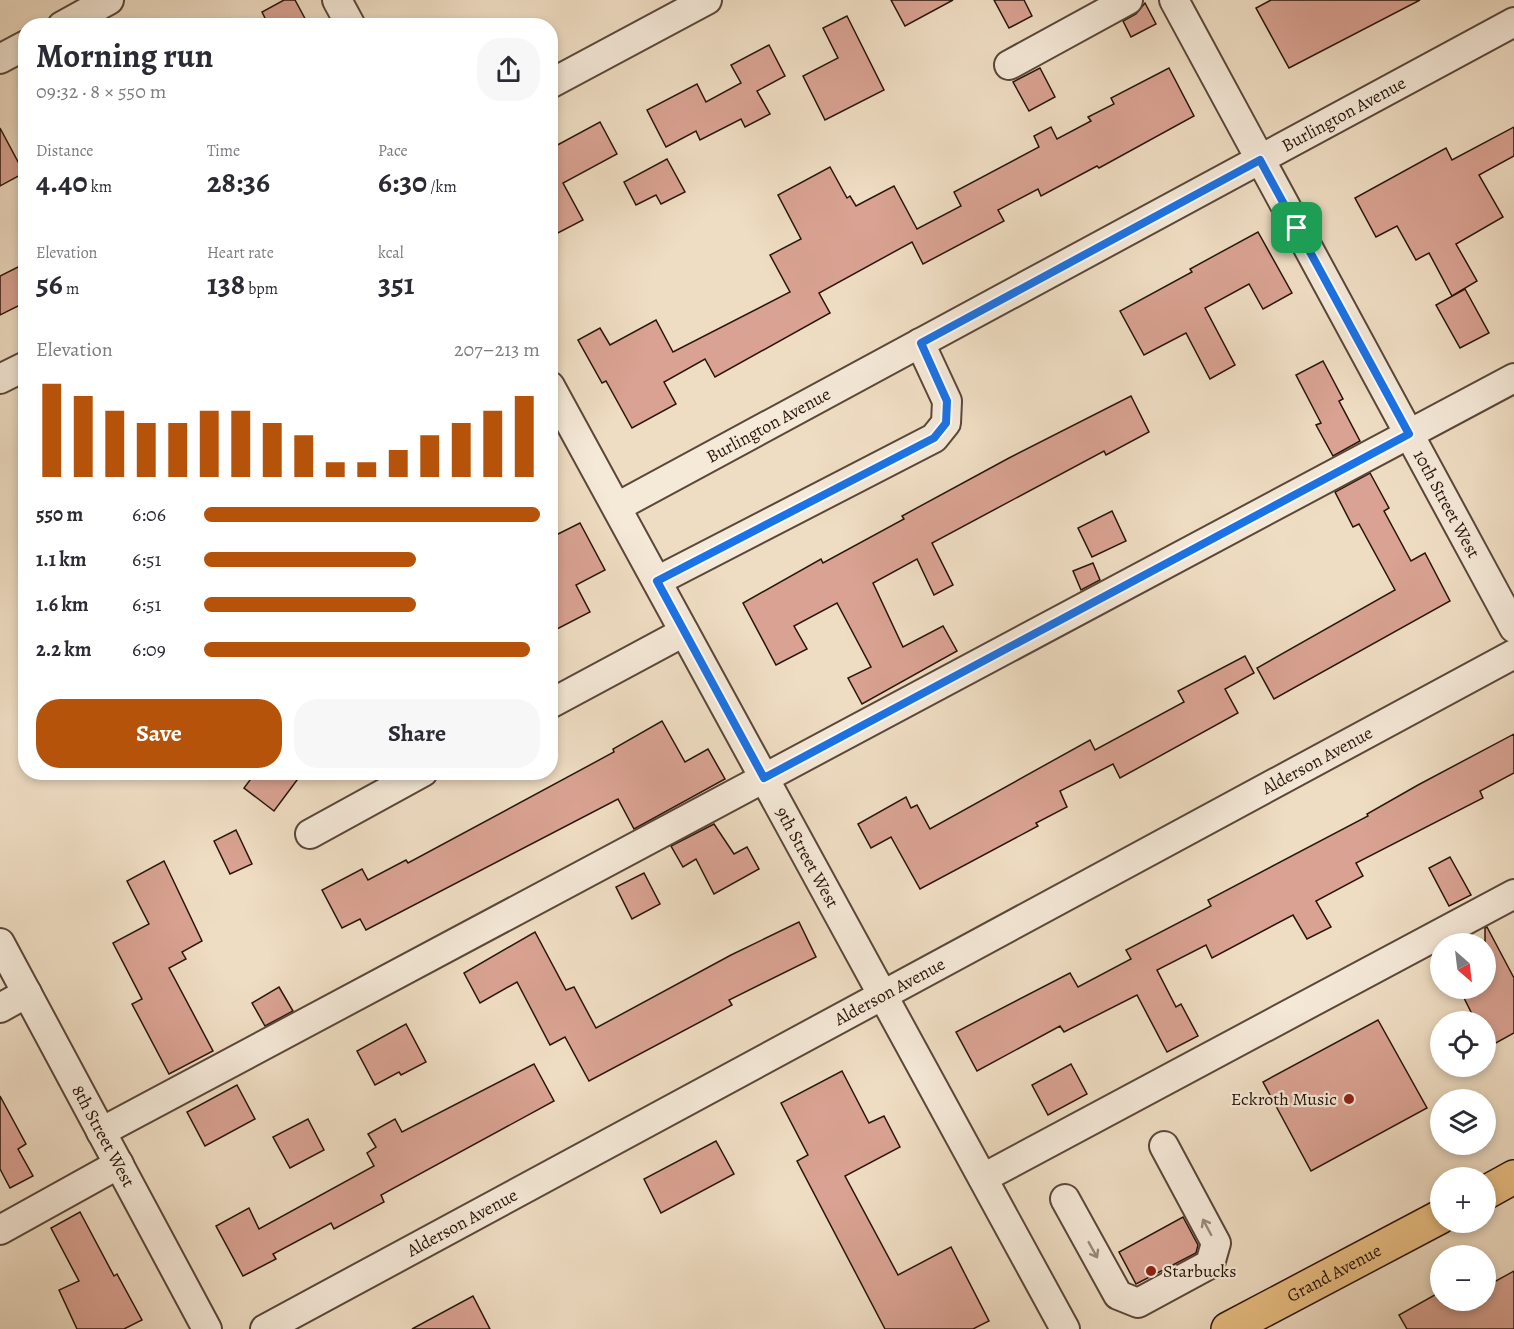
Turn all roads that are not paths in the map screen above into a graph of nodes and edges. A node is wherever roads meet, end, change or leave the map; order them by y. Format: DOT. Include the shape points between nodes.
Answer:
graph roads {
  1 [pos="109,0"];
  2 [pos="337,0"];
  3 [pos="1128,0"];
  4 [pos="1174,0"];
  5 [pos="693,3"];
  6 [pos="76,18"];
  7 [pos="347,18"];
  8 [pos="1514,22"];
  9 [pos="18,49"];
  10 [pos="0,59"];
  11 [pos="1009,66"];
  12 [pos="558,79"];
  13 [pos="1260,160"];
  14 [pos="921,343"];
  15 [pos="18,370"];
  16 [pos="1514,378"];
  17 [pos="0,379"];
  18 [pos="558,400"];
  19 [pos="1409,434"];
  20 [pos="617,507"];
  21 [pos="657,581"];
  22 [pos="1514,628"];
  23 [pos="684,632"];
  24 [pos="1514,654"];
  25 [pos="558,700"];
  26 [pos="764,778"];
  27 [pos="408,780"];
  28 [pos="310,834"];
  29 [pos="1514,894"];
  30 [pos="0,943"];
  31 [pos="27,993"];
  32 [pos="883,995"];
  33 [pos="0,1008"];
  34 [pos="101,1132"];
  35 [pos="1164,1146"];
  36 [pos="119,1164"];
  37 [pos="1514,1177"];
  38 [pos="982,1178"];
  39 [pos="1496,1187"];
  40 [pos="1065,1199"];
  41 [pos="1430,1221"];
  42 [pos="0,1230"];
  43 [pos="207,1329"];
  44 [pos="264,1329"];
  45 [pos="1065,1329"];
  46 [pos="1228,1329"];
  1 -- 6 [label="street"];
  2 -- 7 [label="street"];
  3 -- 11 [label="street"];
  4 -- 13 [label="street, 10th Street West"];
  5 -- 12 [label="street"];
  8 -- 13 [label="street, Burlington Avenue"];
  9 -- 10 [label="street"];
  13 -- 14 [label="street, Burlington Avenue"];
  13 -- 19 [label="street, 10th Street West"];
  14 -- 20 [label="street, Burlington Avenue"];
  14 -- 21 [label="street" via="947,401 946,423 934,438"];
  15 -- 17 [label="street"];
  16 -- 19 [label="street"];
  18 -- 20 [label="street, 9th Street West"];
  19 -- 22 [label="street, 10th Street West"];
  19 -- 26 [label="street"];
  20 -- 21 [label="street, 9th Street West"];
  21 -- 23 [label="street, 9th Street West"];
  23 -- 25 [label="street"];
  23 -- 26 [label="street, 9th Street West"];
  24 -- 32 [label="street, Alderson Avenue"];
  26 -- 32 [label="street, 9th Street West"];
  26 -- 34 [label="street"];
  27 -- 28 [label="street"];
  29 -- 38 [label="street"];
  30 -- 31 [label="street, 8th Street West"];
  31 -- 33 [label="street"];
  31 -- 34 [label="street, 8th Street West"];
  32 -- 38 [label="street, 9th Street West"];
  32 -- 44 [label="street, Alderson Avenue"];
  34 -- 36 [label="street, 8th Street West"];
  40 -- 35 [label="street, one-way" via="1118,1295 1138,1303 1210,1264 1216,1243"];
  36 -- 42 [label="street"];
  36 -- 43 [label="street, 8th Street West"];
  37 -- 39 [label="main road"];
  38 -- 45 [label="street, 9th Street West"];
  41 -- 46 [label="main road, Grand Avenue"];
}
